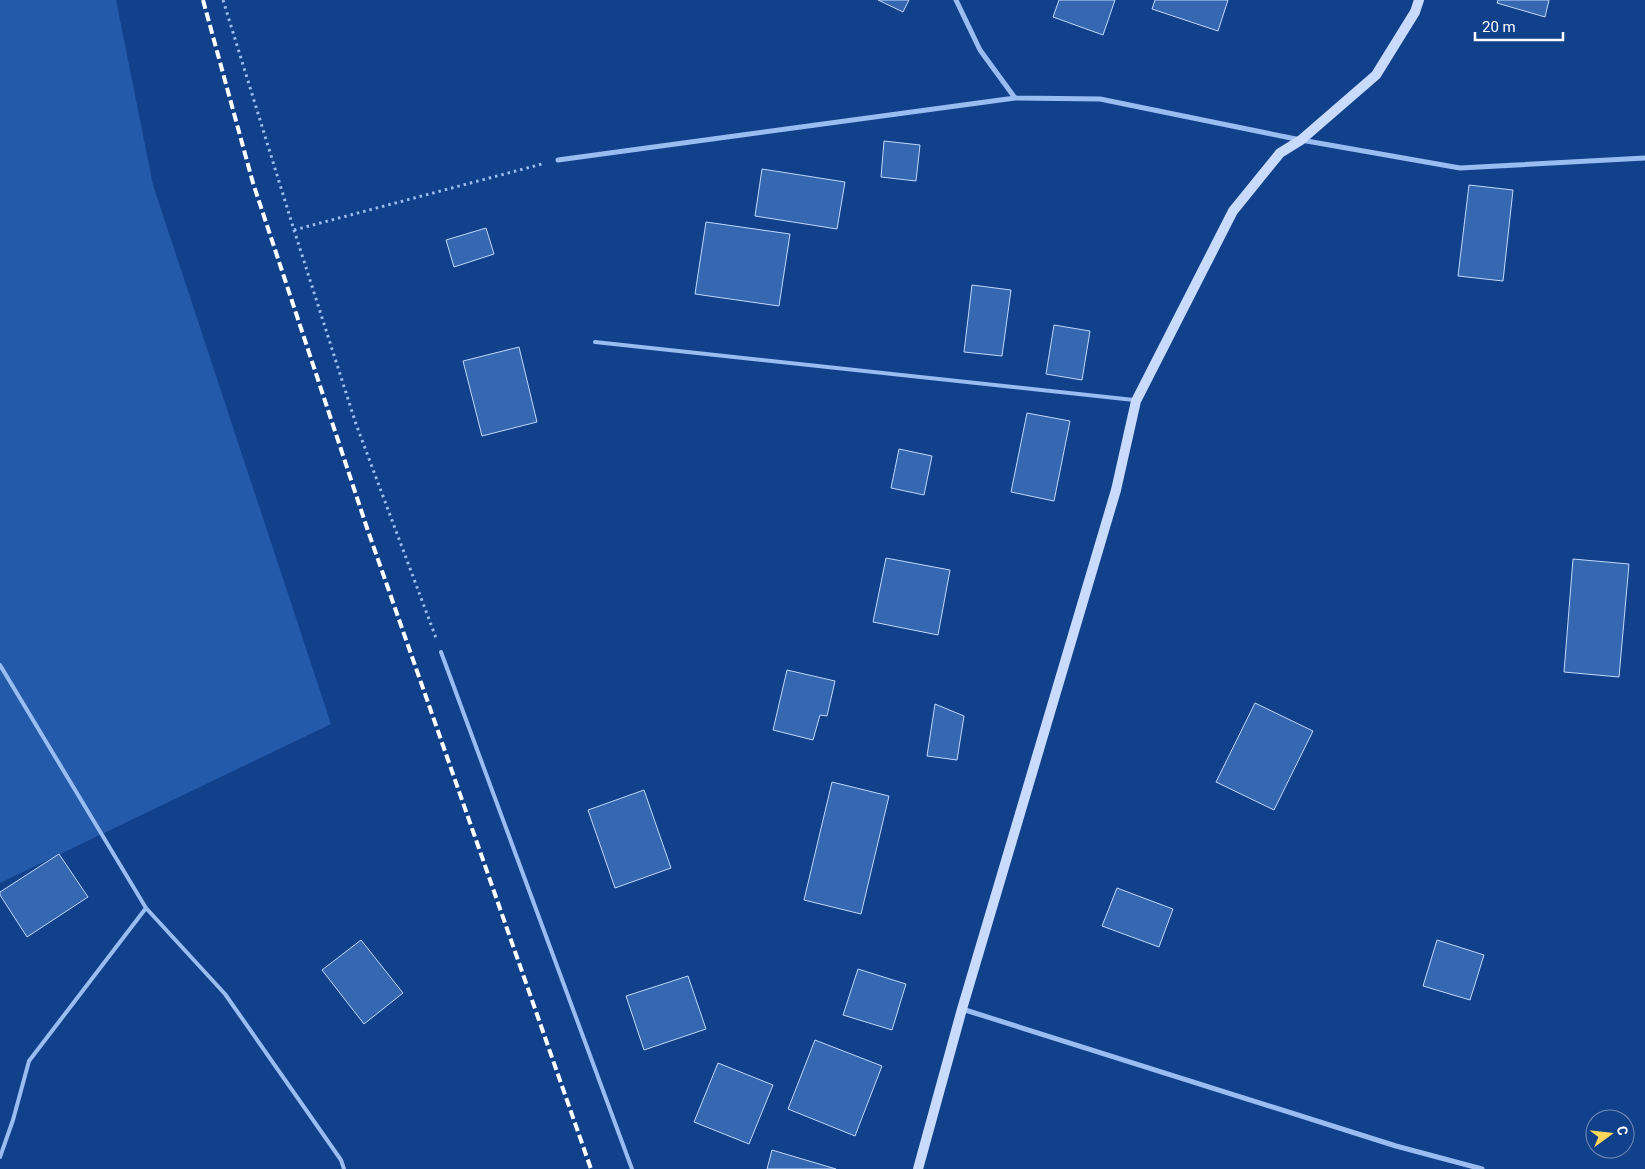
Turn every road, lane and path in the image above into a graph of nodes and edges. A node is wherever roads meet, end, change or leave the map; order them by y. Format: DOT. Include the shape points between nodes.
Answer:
graph roads {
  1 [pos="223,0"];
  2 [pos="956,0"];
  3 [pos="1419,0"];
  4 [pos="1015,98"];
  5 [pos="1301,140"];
  6 [pos="1645,158"];
  7 [pos="558,160"];
  8 [pos="294,230"];
  9 [pos="595,342"];
  10 [pos="1136,401"];
  11 [pos="441,652"];
  12 [pos="0,665"];
  13 [pos="146,908"];
  14 [pos="962,1009"];
  15 [pos="0,1157"];
  16 [pos="344,1169"];
  17 [pos="632,1169"];
  18 [pos="918,1169"];
  19 [pos="1482,1169"];
  1 -- 8 [label="path"];
  2 -- 4 [label="street" via="980,50"];
  3 -- 5 [label="street" via="1376,76"];
  4 -- 5 [label="street" via="1100,99"];
  4 -- 7 [label="street"];
  5 -- 6 [label="street" via="1460,168"];
  5 -- 10 [label="street" via="1280,153 1234,211"];
  7 -- 8 [label="path"];
  8 -- 11 [label="path" via="356,424"];
  9 -- 10 [label="lane"];
  10 -- 14 [label="street" via="1116,490"];
  11 -- 17 [label="lane"];
  12 -- 13 [label="lane"];
  13 -- 15 [label="lane" via="29,1061"];
  13 -- 16 [label="lane" via="225,994 341,1160"];
  14 -- 18 [label="street"];
  14 -- 19 [label="street" via="1396,1146"];
}
